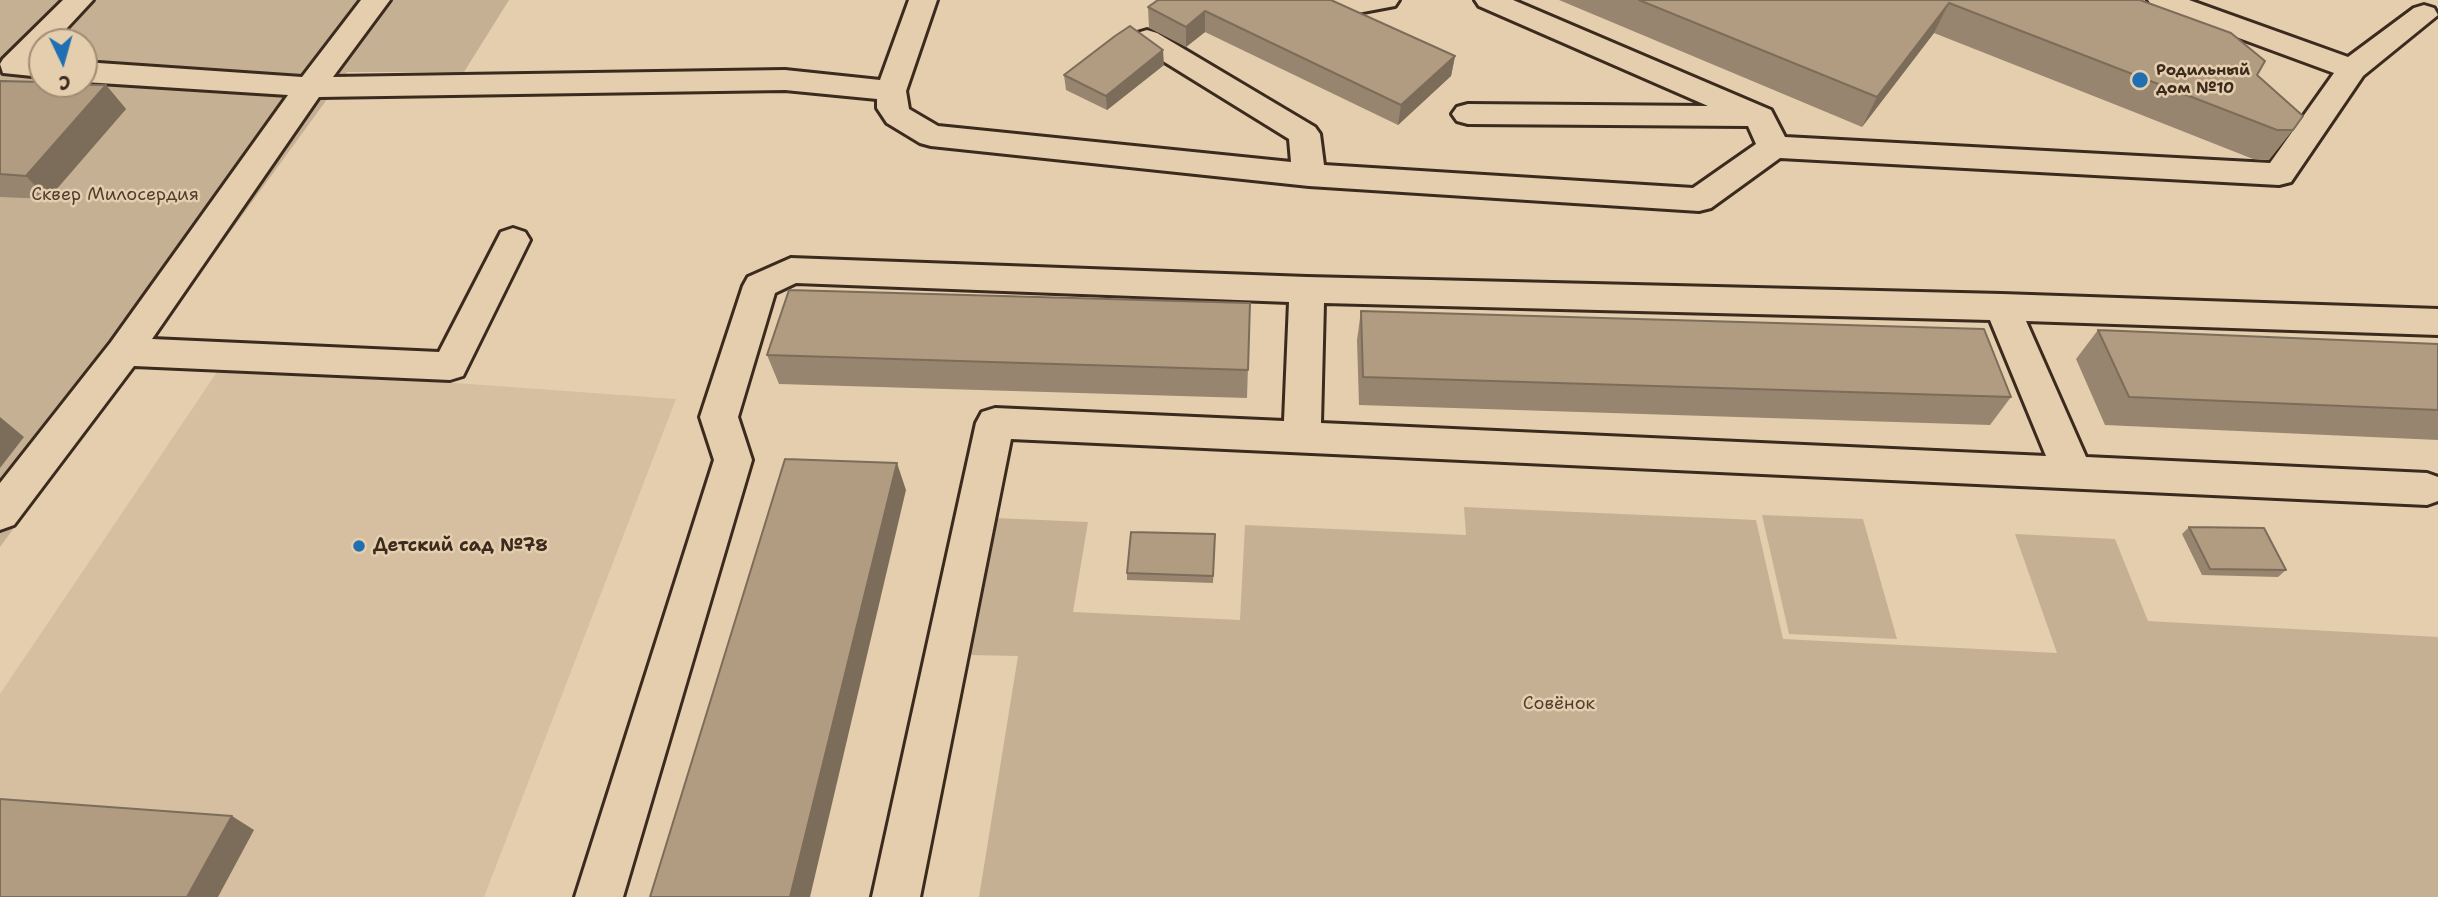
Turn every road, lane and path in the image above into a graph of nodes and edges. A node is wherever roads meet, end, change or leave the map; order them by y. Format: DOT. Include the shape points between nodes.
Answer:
graph roads {
  1 [pos="79,0"];
  2 [pos="376,0"];
  3 [pos="923,0"];
  4 [pos="1332,0"];
  5 [pos="1385,0"];
  6 [pos="1489,0"];
  7 [pos="2162,0"];
  8 [pos="2425,15"];
  9 [pos="51,28"];
  10 [pos="1147,39"];
  11 [pos="28,52"];
  12 [pos="28,67"];
  13 [pos="2352,69"];
  14 [pos="98,73"];
  15 [pos="310,87"];
  16 [pos="891,91"];
  17 [pos="1468,114"];
  18 [pos="1760,117"];
  19 [pos="1773,147"];
  20 [pos="1309,175"];
  21 [pos="513,240"];
  22 [pos="1307,290"];
  23 [pos="2002,307"];
  24 [pos="2438,322"];
  25 [pos="124,352"];
  26 [pos="1302,437"];
  27 [pos="2073,472"];
  28 [pos="2434,495"];
  29 [pos="0,513"];
  30 [pos="599,897"];
  31 [pos="895,897"];
  1 -- 9 [label="lane"];
  2 -- 15 [label="lane"];
  3 -- 16 [label="lane"];
  4 -- 5 [label="lane" via="1347,6"];
  6 -- 18 [label="lane"];
  7 -- 13 [label="lane"];
  8 -- 13 [label="lane"];
  10 -- 20 [label="lane" via="1304,134"];
  11 -- 12 [label="lane" via="14,66"];
  13 -- 19 [label="lane" via="2279,174"];
  14 -- 15 [label="lane"];
  15 -- 16 [label="lane" via="785,80"];
  15 -- 25 [label="lane"];
  16 -- 20 [label="lane" via="898,116 931,136"];
  17 -- 18 [label="lane"];
  18 -- 19 [label="lane"];
  19 -- 20 [label="lane" via="1699,200"];
  21 -- 25 [label="lane" via="450,366"];
  22 -- 23 [label="lane"];
  22 -- 26 [label="lane"];
  22 -- 30 [label="lane" via="791,270 760,286 719,417 733,460"];
  23 -- 24 [label="lane"];
  23 -- 27 [label="lane"];
  25 -- 29 [label="lane"];
  26 -- 27 [label="lane"];
  26 -- 31 [label="lane" via="995,423"];
  27 -- 28 [label="lane"];
}
